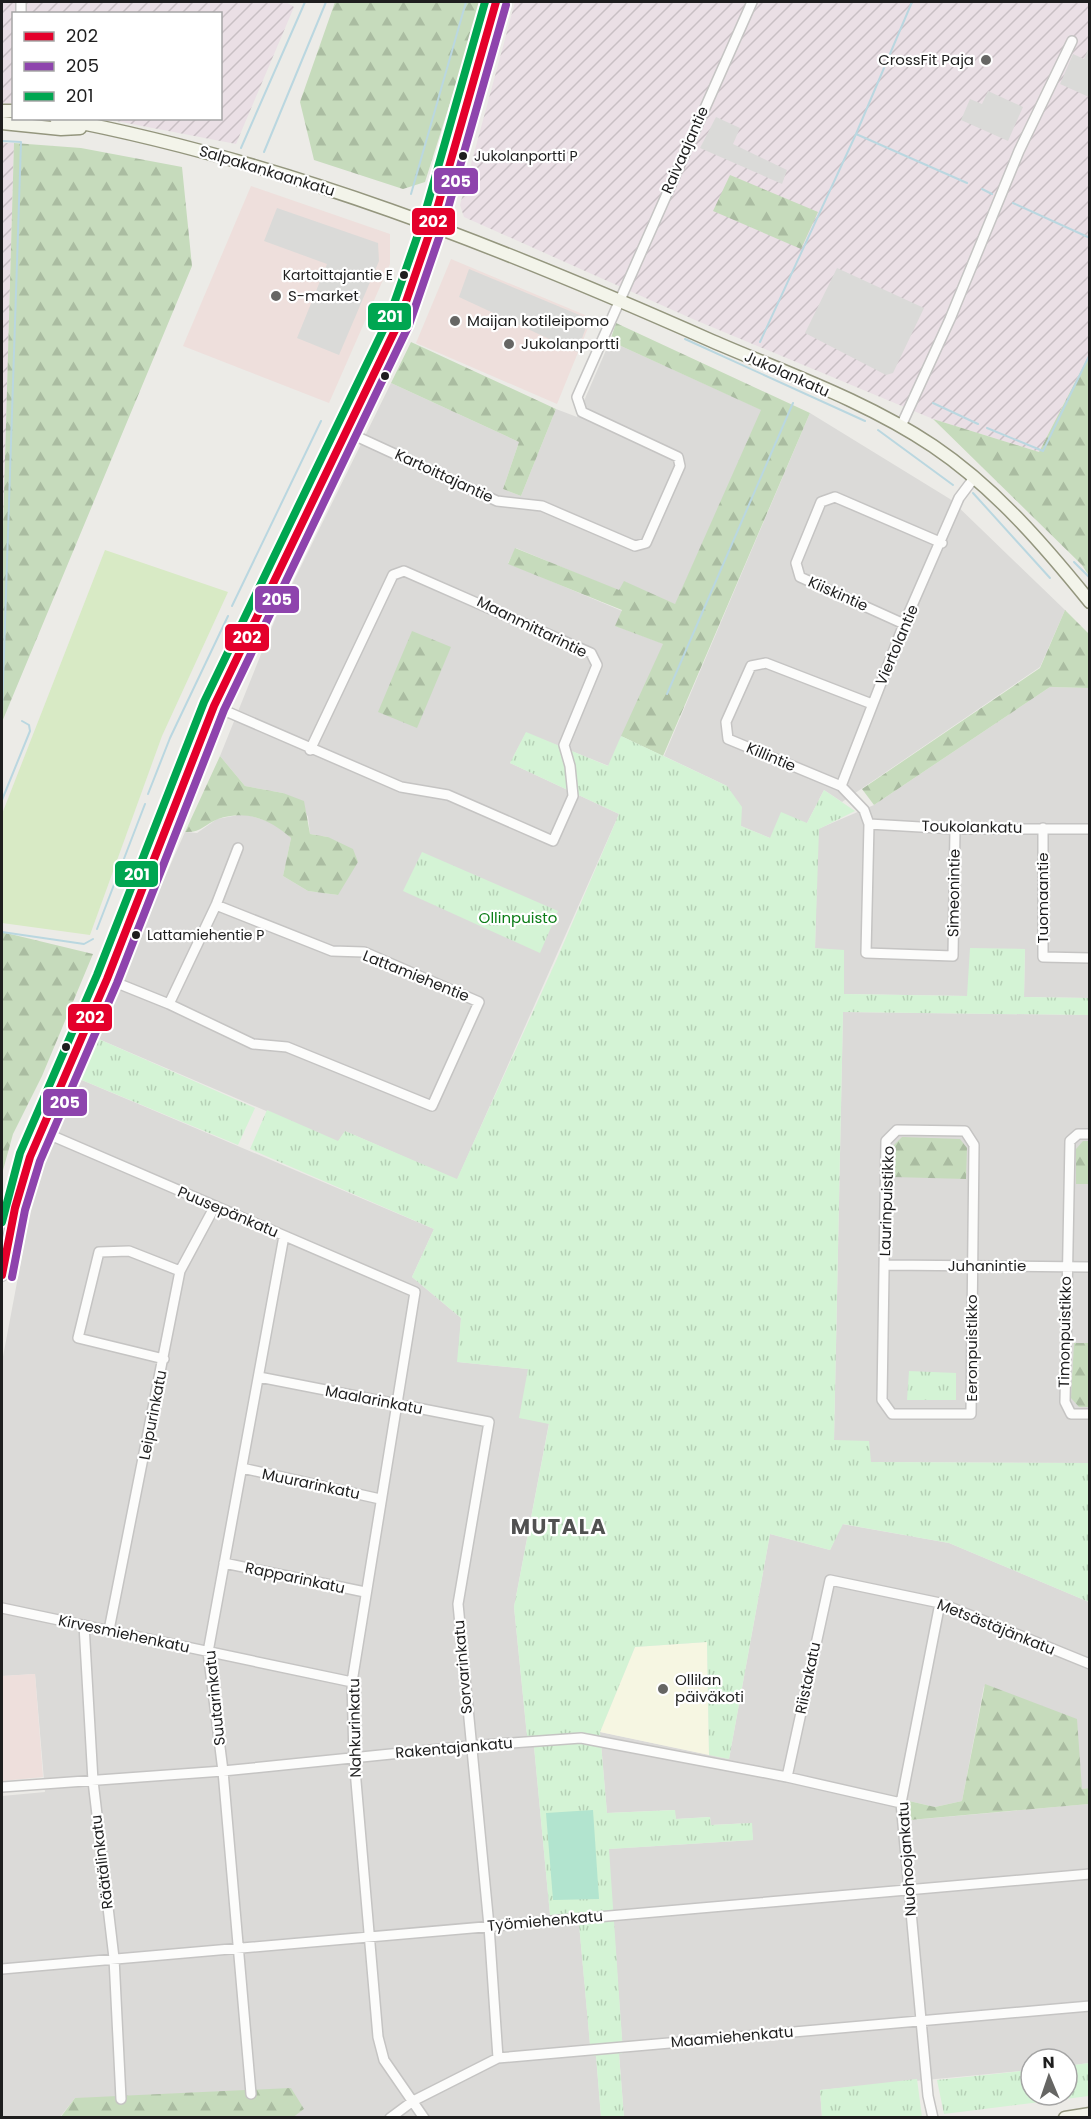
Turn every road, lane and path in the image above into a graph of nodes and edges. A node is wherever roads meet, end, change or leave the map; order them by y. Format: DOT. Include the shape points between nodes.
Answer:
graph roads {
  1 [pos="496,2"];
  2 [pos="752,2"];
  3 [pos="1072,41"];
  4 [pos="67,120"];
  5 [pos="19,121"];
  6 [pos="2,123"];
  7 [pos="99,126"];
  8 [pos="433,224"];
  9 [pos="620,300"];
  10 [pos="901,426"];
  11 [pos="347,432"];
  12 [pos="974,478"];
  13 [pos="942,543"];
  14 [pos="1089,601"];
  15 [pos="904,624"];
  16 [pos="872,704"];
  17 [pos="214,706"];
  18 [pos="310,750"];
  19 [pos="841,786"];
  20 [pos="869,824"];
  21 [pos="1043,828"];
  22 [pos="955,829"];
  23 [pos="1089,829"];
  24 [pos="238,848"];
  25 [pos="216,904"];
  26 [pos="1089,958"];
  27 [pos="107,979"];
  28 [pos="169,1004"];
  29 [pos="41,1131"];
  30 [pos="1089,1134"];
  31 [pos="215,1206"];
  32 [pos="284,1236"];
  33 [pos="885,1265"];
  34 [pos="972,1266"];
  35 [pos="1066,1266"];
  36 [pos="1089,1267"];
  37 [pos="180,1271"];
  38 [pos="2,1275"];
  39 [pos="415,1292"];
  40 [pos="164,1359"];
  41 [pos="259,1377"];
  42 [pos="397,1406"];
  43 [pos="1089,1414"];
  44 [pos="489,1422"];
  45 [pos="242,1468"];
  46 [pos="381,1499"];
  47 [pos="224,1563"];
  48 [pos="830,1580"];
  49 [pos="365,1592"];
  50 [pos="940,1603"];
  51 [pos="2,1608"];
  52 [pos="84,1625"];
  53 [pos="109,1630"];
  54 [pos="208,1652"];
  55 [pos="1089,1665"];
  56 [pos="352,1682"];
  57 [pos="470,1746"];
  58 [pos="354,1758"];
  59 [pos="223,1771"];
  60 [pos="787,1777"];
  61 [pos="93,1782"];
  62 [pos="2,1787"];
  63 [pos="901,1803"];
  64 [pos="1089,1874"];
  65 [pos="909,1889"];
  66 [pos="489,1926"];
  67 [pos="369,1936"];
  68 [pos="237,1948"];
  69 [pos="114,1958"];
  70 [pos="2,1969"];
  71 [pos="1089,2006"];
  72 [pos="921,2022"];
  73 [pos="498,2058"];
  74 [pos="250,2094"];
  75 [pos="121,2099"];
  76 [pos="413,2101"];
  77 [pos="1089,2114"];
  78 [pos="390,2118"];
  79 [pos="424,2118"];
  80 [pos="933,2118"];
  81 [pos="1065,2118"];
  1 -- 8 [label="street"];
  2 -- 9 [label="street, Raivaajantie"];
  3 -- 10 [label="street" via="1019,151"];
  4 -- 7 [label="main road, Salpakankaankatu"];
  5 -- 6 [label="main road, Salpakankaankatu"];
  5 -- 7 [label="main road, Salpakankaankatu" via="61,129"];
  7 -- 8 [label="main road, Salpakankaankatu" via="248,162"];
  8 -- 9 [label="main road, Jukolankatu"];
  8 -- 11 [label="street" via="399,322"];
  9 -- 10 [label="main road, Jukolankatu"];
  9 -- 11 [label="street, Kartoittajantie" via="577,397 582,412 678,457 680,466 646,543 635,546 542,506 497,501"];
  10 -- 12 [label="main road, Jukolankatu"];
  11 -- 17 [label="street"];
  12 -- 13 [label="street, Viertolantie" via="959,498"];
  12 -- 14 [label="main road, Jukolankatu" via="1028,527"];
  13 -- 15 [label="street, Viertolantie"];
  13 -- 15 [label="street, Kiiskintie" via="836,497 821,502 796,563 800,577"];
  15 -- 16 [label="street, Viertolantie"];
  16 -- 19 [label="street, Viertolantie"];
  16 -- 19 [label="street, Killintie" via="766,663 751,666 726,722 728,739"];
  17 -- 18 [label="street, Maanmittarintie"];
  17 -- 27 [label="street"];
  18 -- 18 [label="street, Maanmittarintie" via="401,787 448,795 553,841 573,796 564,745 597,665 591,653 404,571 393,575"];
  19 -- 20 [label="street" via="864,810"];
  20 -- 22 [label="street, Toukolankatu"];
  20 -- 22 [label="street, Simeonintie" via="866,953 953,956"];
  21 -- 22 [label="street, Toukolankatu"];
  21 -- 23 [label="street, Toukolankatu"];
  21 -- 26 [label="street, Tuomaantie" via="1043,957"];
  24 -- 25 [label="street"];
  25 -- 28 [label="street"];
  25 -- 28 [label="street, Lattamiehentie" via="332,951 364,952 479,1002 432,1106 287,1047 253,1044"];
  27 -- 28 [label="street, Lattamiehentie"];
  27 -- 29 [label="street"];
  29 -- 31 [label="street, Puusepänkatu"];
  29 -- 38 [label="street" via="15,1208"];
  30 -- 35 [label="street" via="1078,1134 1070,1142"];
  31 -- 32 [label="street, Puusepänkatu"];
  31 -- 37 [label="street, Leipurinkatu"];
  32 -- 39 [label="street, Puusepänkatu"];
  32 -- 41 [label="street, Suutarinkatu"];
  33 -- 34 [label="street, Juhanintie"];
  33 -- 34 [label="street, Laurinpuistikko" via="886,1141 897,1130 965,1131 974,1145"];
  33 -- 34 [label="street, Eeronpuistikko" via="882,1400 892,1414 971,1414"];
  34 -- 35 [label="street, Juhanintie"];
  35 -- 36 [label="street, Juhanintie"];
  35 -- 43 [label="street, Timonpuistikko" via="1065,1402 1071,1414"];
  37 -- 40 [label="street, Leipurinkatu"];
  37 -- 40 [label="street" via="129,1251 99,1252 78,1338"];
  39 -- 42 [label="street, Nahkurinkatu"];
  40 -- 53 [label="street, Leipurinkatu"];
  41 -- 42 [label="street, Maalarinkatu"];
  41 -- 45 [label="street, Suutarinkatu"];
  42 -- 44 [label="street, Maalarinkatu"];
  42 -- 46 [label="street, Nahkurinkatu"];
  44 -- 57 [label="street, Sorvarinkatu" via="458,1604"];
  45 -- 46 [label="street, Muurarinkatu"];
  45 -- 47 [label="street, Suutarinkatu"];
  46 -- 49 [label="street, Nahkurinkatu"];
  47 -- 49 [label="street, Rapparinkatu"];
  47 -- 54 [label="street, Suutarinkatu"];
  48 -- 50 [label="street, Metsästäjänkatu"];
  48 -- 60 [label="street, Riistakatu"];
  49 -- 56 [label="street, Nahkurinkatu"];
  50 -- 55 [label="street, Metsästäjänkatu"];
  50 -- 63 [label="street, Nuohoojankatu"];
  51 -- 52 [label="street, Kirvesmiehenkatu"];
  52 -- 53 [label="street, Kirvesmiehenkatu"];
  52 -- 61 [label="street, Räätälinkatu"];
  53 -- 54 [label="street, Kirvesmiehenkatu"];
  54 -- 56 [label="street, Kirvesmiehenkatu"];
  54 -- 59 [label="street, Suutarinkatu"];
  56 -- 58 [label="street, Nahkurinkatu"];
  57 -- 58 [label="street, Rakentajankatu"];
  57 -- 60 [label="street, Rakentajankatu" via="581,1738"];
  57 -- 66 [label="street, Sorvarinkatu"];
  58 -- 59 [label="street, Rakentajankatu"];
  58 -- 67 [label="street, Nahkurinkatu"];
  59 -- 61 [label="street, Rakentajankatu"];
  59 -- 68 [label="street, Suutarinkatu"];
  60 -- 63 [label="street, Rakentajankatu"];
  61 -- 62 [label="street, Rakentajankatu"];
  61 -- 69 [label="street, Räätälinkatu"];
  63 -- 65 [label="street, Nuohoojankatu"];
  64 -- 65 [label="street, Työmiehenkatu"];
  65 -- 66 [label="street, Työmiehenkatu"];
  65 -- 72 [label="street, Nuohoojankatu"];
  66 -- 67 [label="street, Työmiehenkatu"];
  66 -- 73 [label="street, Sorvarinkatu"];
  67 -- 68 [label="street, Työmiehenkatu"];
  67 -- 76 [label="street, Nahkurinkatu" via="378,2037 384,2060"];
  68 -- 69 [label="street, Työmiehenkatu"];
  68 -- 74 [label="street, Suutarinkatu"];
  69 -- 70 [label="street, Työmiehenkatu"];
  69 -- 75 [label="street, Räätälinkatu"];
  71 -- 72 [label="street, Maamiehenkatu"];
  72 -- 73 [label="street, Maamiehenkatu"];
  72 -- 80 [label="street, Nuohoojankatu"];
  73 -- 76 [label="street, Maamiehenkatu"];
  76 -- 78 [label="street, Maamiehenkatu"];
  76 -- 79 [label="street, Nahkurinkatu"];
  77 -- 81 [label="main road"];
}
